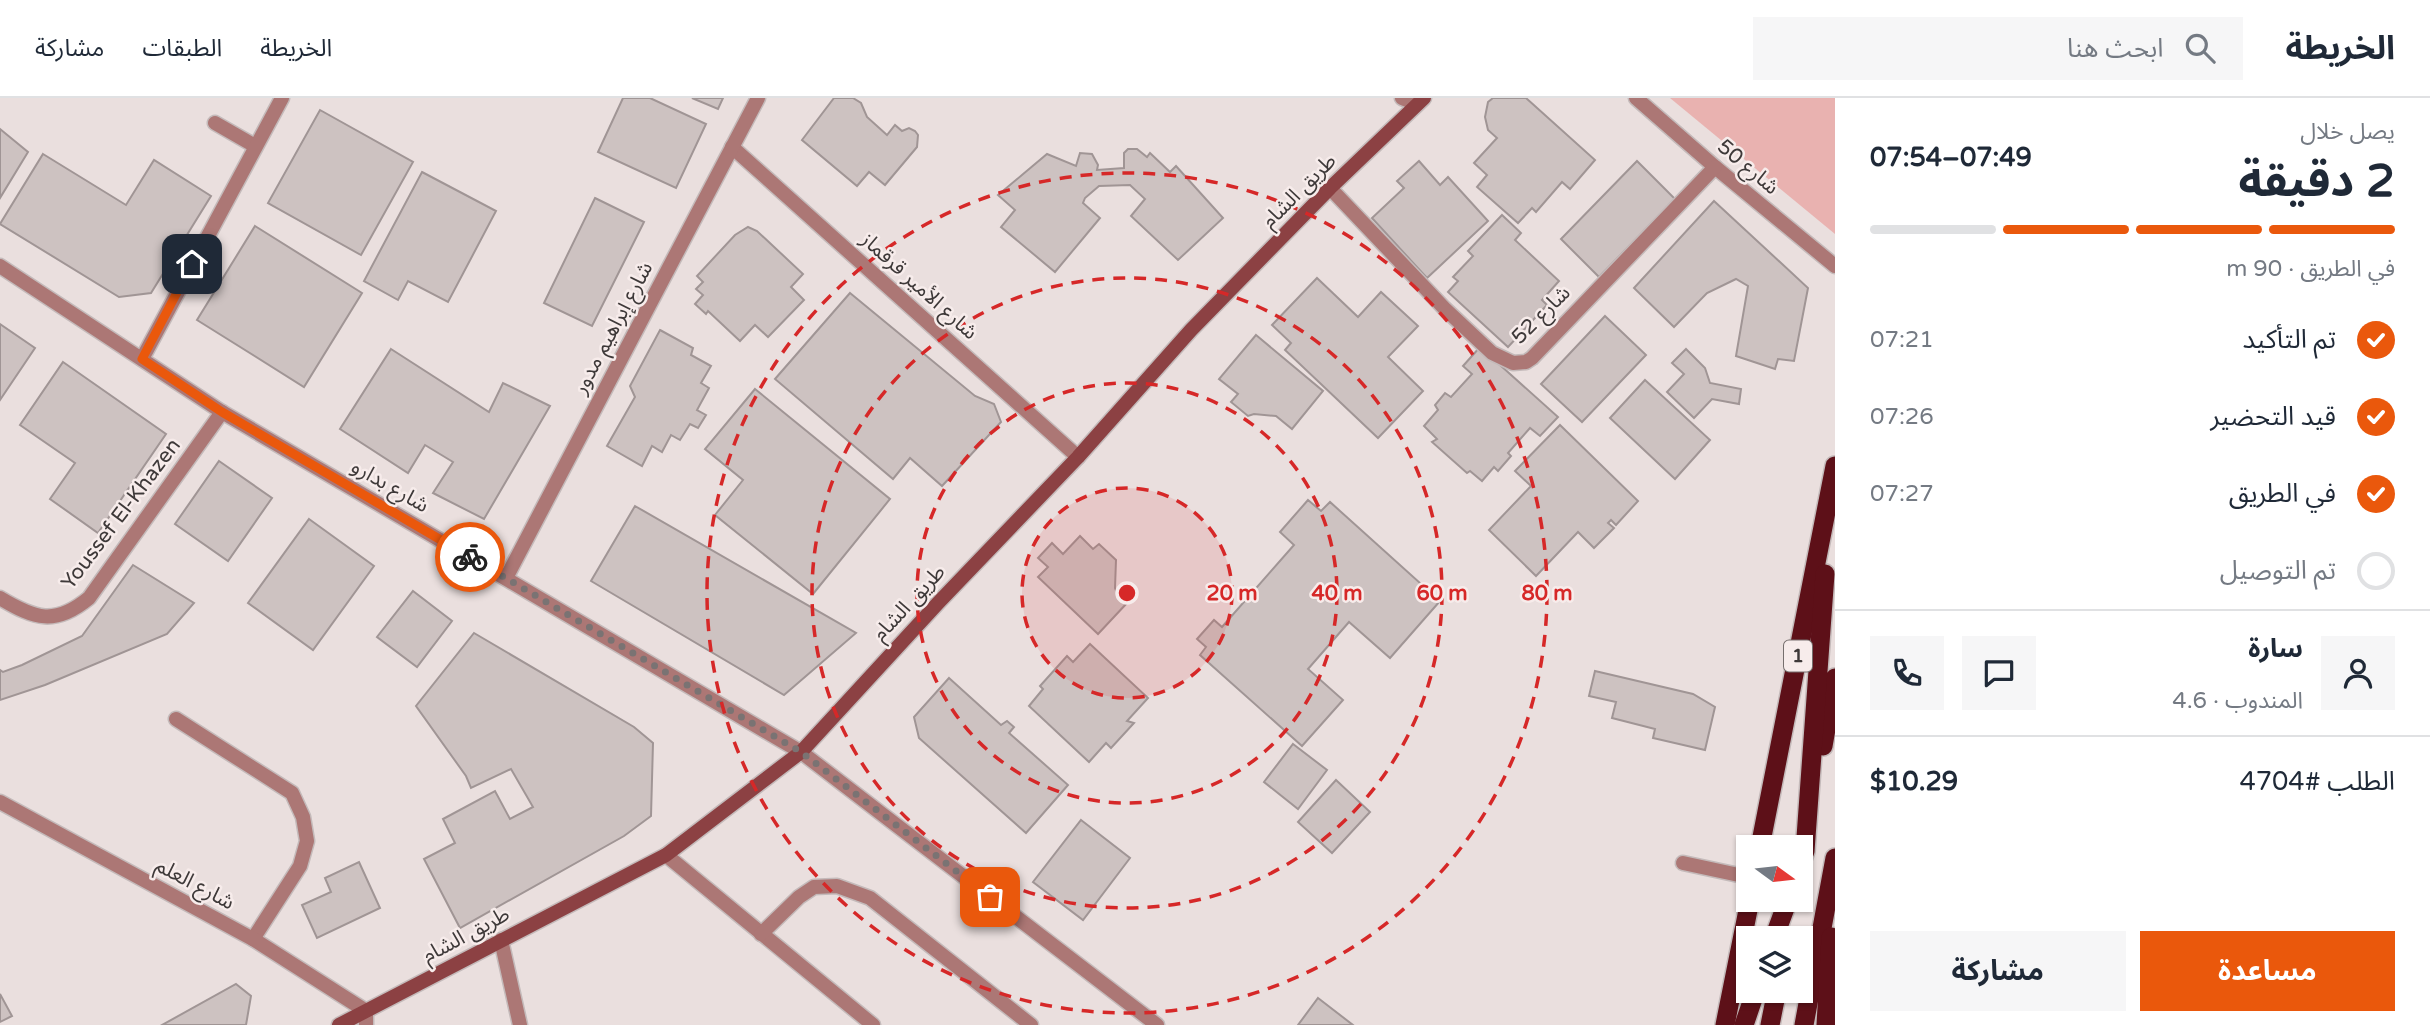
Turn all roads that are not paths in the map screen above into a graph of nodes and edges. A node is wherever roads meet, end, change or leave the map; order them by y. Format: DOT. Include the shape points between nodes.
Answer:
graph roads {
  1 [pos="282,98"];
  2 [pos="758,98"];
  3 [pos="1402,98"];
  4 [pos="1636,98"];
  5 [pos="1421,101"];
  6 [pos="215,123"];
  7 [pos="255,146"];
  8 [pos="732,147"];
  9 [pos="1714,167"];
  10 [pos="1330,188"];
  11 [pos="0,266"];
  12 [pos="1835,266"];
  13 [pos="142,359"];
  14 [pos="222,412"];
  15 [pos="1078,457"];
  16 [pos="1835,466"];
  17 [pos="1831,490"];
  18 [pos="506,578"];
  19 [pos="0,598"];
  20 [pos="1835,678"];
  21 [pos="176,719"];
  22 [pos="801,752"];
  23 [pos="0,803"];
  24 [pos="1762,835"];
  25 [pos="1804,835"];
  26 [pos="1807,835"];
  27 [pos="666,855"];
  28 [pos="1835,859"];
  29 [pos="1683,863"];
  30 [pos="1736,874"];
  31 [pos="1748,912"];
  32 [pos="761,934"];
  33 [pos="253,939"];
  34 [pos="501,940"];
  35 [pos="1752,1003"];
  36 [pos="1774,1003"];
  37 [pos="366,1018"];
  38 [pos="339,1025"];
  39 [pos="520,1025"];
  40 [pos="873,1025"];
  41 [pos="1031,1025"];
  42 [pos="1157,1025"];
  43 [pos="1725,1025"];
  44 [pos="1744,1025"];
  45 [pos="1770,1025"];
  46 [pos="1804,1025"];
  47 [pos="1826,1025"];
  1 -- 7 [label="street"];
  2 -- 8 [label="street, شارع إبراهيم مدور"];
  3 -- 5 [label="street"];
  4 -- 9 [label="street, شارع 50"];
  5 -- 10 [label="main road, طريق الشام"];
  6 -- 7 [label="street"];
  7 -- 13 [label="street"];
  8 -- 15 [label="street, شارع الأمير قرقماز"];
  8 -- 18 [label="street, شارع إبراهيم مدور"];
  9 -- 10 [label="street, شارع 52" via="1532,358 1521,363 1492,353"];
  9 -- 12 [label="street, شارع 50"];
  10 -- 15 [label="main road, طريق الشام" via="1191,330"];
  11 -- 13 [label="street, شارع بدارو"];
  13 -- 14 [label="street, شارع بدارو"];
  14 -- 18 [label="street, شارع بدارو"];
  14 -- 19 [label="street, Youssef El-Khazen" via="89,598 74,610 39,618"];
  15 -- 22 [label="main road, طريق الشام"];
  16 -- 17 [label="highway, 1"];
  17 -- 24 [label="highway, 1"];
  17 -- 25 [label="highway"];
  18 -- 22 [label="street, شارع بدارو"];
  20 -- 26 [label="highway"];
  21 -- 33 [label="street" via="292,793 303,817 307,841 300,866"];
  22 -- 27 [label="main road, طريق الشام"];
  22 -- 42 [label="street, شارع بدارو"];
  23 -- 33 [label="street, شارع العلم"];
  27 -- 32 [label="street"];
  27 -- 34 [label="main road, طريق الشام"];
  28 -- 46 [label="highway"];
  28 -- 47 [label="highway"];
  29 -- 30 [label="street"];
  31 -- 43 [label="highway"];
  32 -- 40 [label="street"];
  32 -- 41 [label="street" via="814,887 837,886 870,898"];
  33 -- 37 [label="street, شارع العلم"];
  34 -- 37 [label="main road, طريق الشام"];
  34 -- 39 [label="street"];
  35 -- 44 [label="highway"];
  36 -- 45 [label="highway"];
  37 -- 38 [label="main road, طريق الشام"];
}
